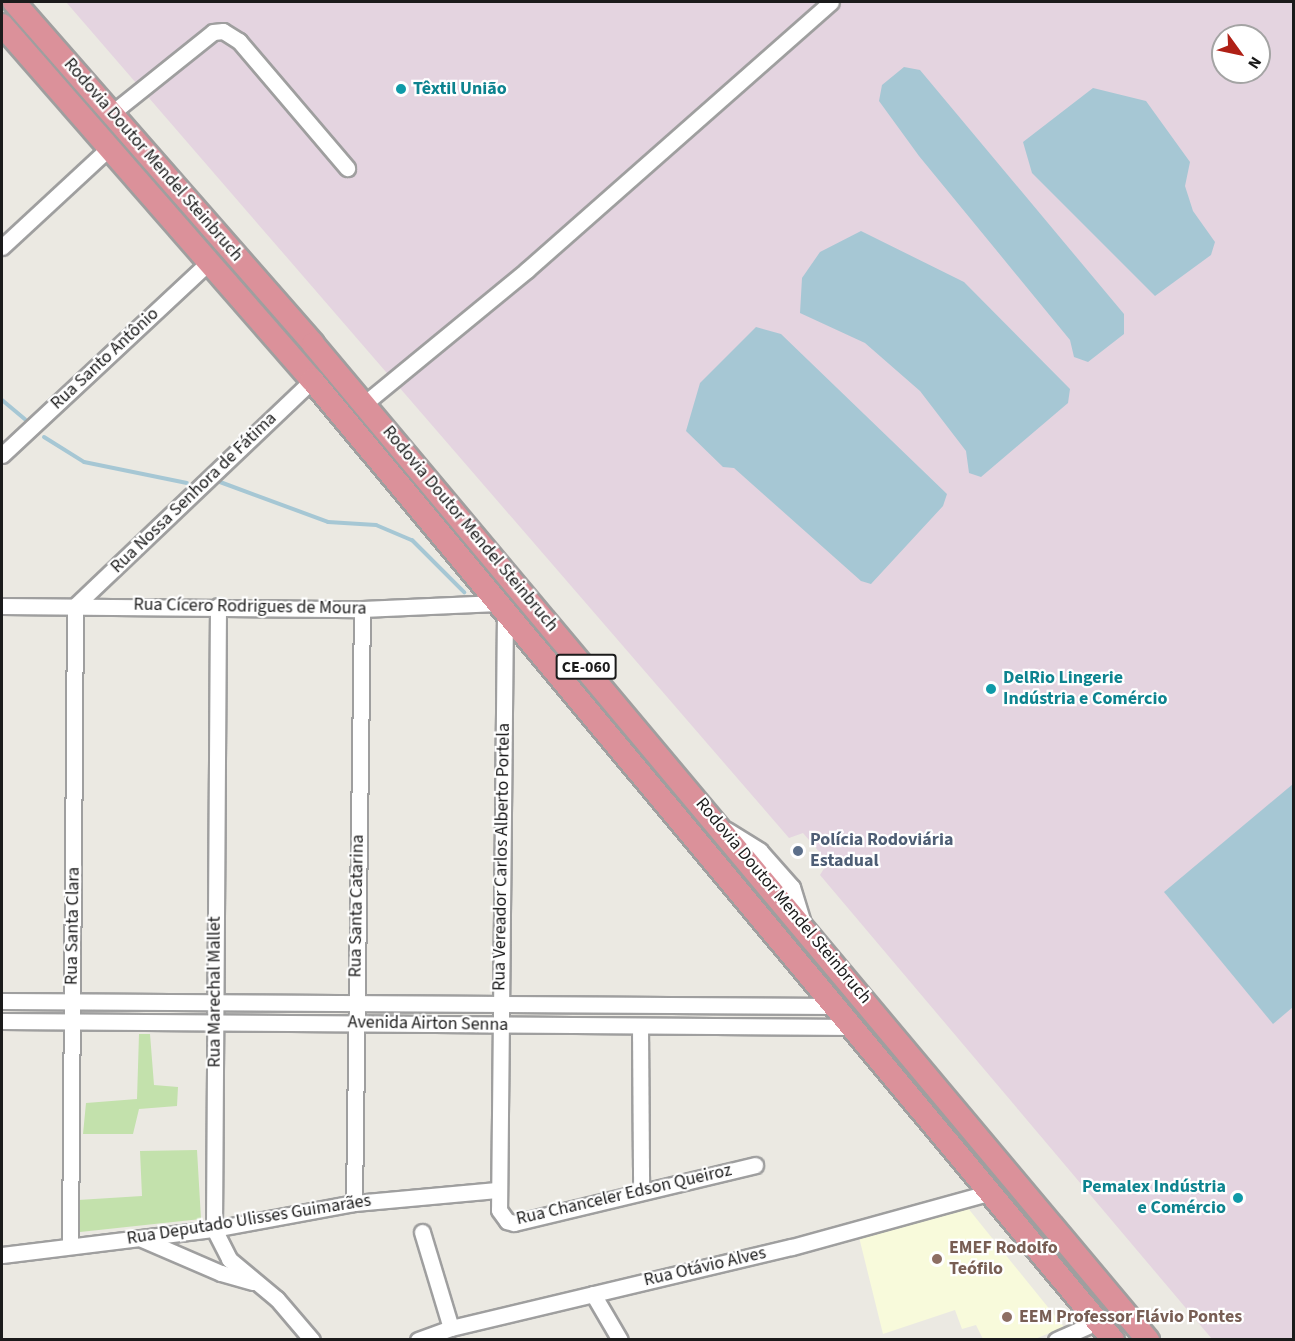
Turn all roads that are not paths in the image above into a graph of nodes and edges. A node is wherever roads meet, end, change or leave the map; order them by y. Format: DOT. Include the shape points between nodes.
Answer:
graph roads {
  1 [pos="15,2"];
  2 [pos="831,2"];
  3 [pos="3,31"];
  4 [pos="112,113"];
  5 [pos="109,148"];
  6 [pos="347,168"];
  7 [pos="2,247"];
  8 [pos="209,262"];
  9 [pos="312,380"];
  10 [pos="364,404"];
  11 [pos="2,455"];
  12 [pos="2,606"];
  13 [pos="75,606"];
  14 [pos="218,606"];
  15 [pos="501,608"];
  16 [pos="362,609"];
  17 [pos="721,827"];
  18 [pos="738,847"];
  19 [pos="716,863"];
  20 [pos="786,905"];
  21 [pos="766,922"];
  22 [pos="804,927"];
  23 [pos="2,1001"];
  24 [pos="72,1002"];
  25 [pos="214,1002"];
  26 [pos="356,1004"];
  27 [pos="500,1005"];
  28 [pos="612,1005"];
  29 [pos="836,1006"];
  30 [pos="2,1021"];
  31 [pos="72,1022"];
  32 [pos="355,1022"];
  33 [pos="214,1024"];
  34 [pos="501,1024"];
  35 [pos="613,1026"];
  36 [pos="640,1027"];
  37 [pos="855,1027"];
  38 [pos="755,1165"];
  39 [pos="497,1190"];
  40 [pos="641,1190"];
  41 [pos="992,1192"];
  42 [pos="354,1203"];
  43 [pos="499,1210"];
  44 [pos="214,1229"];
  45 [pos="422,1232"];
  46 [pos="139,1238"];
  47 [pos="69,1246"];
  48 [pos="2,1255"];
  49 [pos="256,1283"];
  50 [pos="593,1294"];
  51 [pos="1099,1321"];
  52 [pos="451,1328"];
  53 [pos="312,1340"];
  54 [pos="418,1340"];
  55 [pos="620,1340"];
  56 [pos="1056,1340"];
  57 [pos="1113,1340"];
  58 [pos="1148,1340"];
  1 -- 4 [label="highway, Rodovia Doutor Mendel Steinbruch / CE-060"];
  2 -- 10 [label="street" via="527,270"];
  3 -- 5 [label="highway, Rodovia Doutor Mendel Steinbruch / CE-060"];
  4 -- 6 [label="street" via="213,32 223,31 239,41"];
  4 -- 10 [label="highway, Rodovia Doutor Mendel Steinbruch / CE-060"];
  5 -- 7 [label="street"];
  5 -- 8 [label="highway, Rodovia Doutor Mendel Steinbruch / CE-060"];
  8 -- 9 [label="highway, Rodovia Doutor Mendel Steinbruch / CE-060"];
  8 -- 11 [label="street, Rua Santo Antônio"];
  9 -- 13 [label="street, Rua Nossa Senhora de Fátima"];
  9 -- 15 [label="highway, Rodovia Doutor Mendel Steinbruch / CE-060"];
  10 -- 17 [label="highway, Rodovia Doutor Mendel Steinbruch / CE-060"];
  12 -- 13 [label="street, Rua Cícero Rodrigues de Moura"];
  13 -- 14 [label="street, Rua Cícero Rodrigues de Moura"];
  13 -- 24 [label="street, Rua Santa Clara"];
  14 -- 16 [label="street, Rua Cícero Rodrigues de Moura"];
  14 -- 25 [label="street, Rua Marechal Mallet"];
  15 -- 16 [label="street, Rua Cícero Rodrigues de Moura"];
  15 -- 19 [label="highway, Rodovia Doutor Mendel Steinbruch / CE-060"];
  15 -- 27 [label="street, Rua Vereador Carlos Alberto Portela"];
  16 -- 26 [label="street, Rua Santa Catarina"];
  17 -- 18 [label="highway, Rodovia Doutor Mendel Steinbruch / CE-060"];
  17 -- 22 [label="street" via="760,851 792,886"];
  18 -- 19 [label="street"];
  18 -- 20 [label="highway, Rodovia Doutor Mendel Steinbruch / CE-060"];
  19 -- 21 [label="highway, Rodovia Doutor Mendel Steinbruch / CE-060"];
  20 -- 21 [label="street"];
  20 -- 22 [label="highway, Rodovia Doutor Mendel Steinbruch / CE-060"];
  21 -- 29 [label="highway, Rodovia Doutor Mendel Steinbruch / CE-060"];
  22 -- 58 [label="highway, Rodovia Doutor Mendel Steinbruch / CE-060"];
  23 -- 24 [label="street, Avenida Airton Senna"];
  24 -- 25 [label="street, Avenida Airton Senna"];
  24 -- 31 [label="street, Rua Santa Clara"];
  25 -- 26 [label="street, Avenida Airton Senna"];
  25 -- 33 [label="street, Rua Marechal Mallet"];
  26 -- 27 [label="street, Avenida Airton Senna"];
  26 -- 32 [label="street, Rua Santa Catarina"];
  27 -- 28 [label="street, Avenida Airton Senna"];
  27 -- 34 [label="street, Rua Vereador Carlos Alberto Portela"];
  28 -- 29 [label="street, Avenida Airton Senna"];
  28 -- 35 [label="street"];
  29 -- 37 [label="highway, Rodovia Doutor Mendel Steinbruch / CE-060"];
  30 -- 31 [label="street, Avenida Airton Senna"];
  31 -- 33 [label="street, Avenida Airton Senna"];
  31 -- 47 [label="street, Rua Santa Clara"];
  32 -- 33 [label="street, Avenida Airton Senna"];
  32 -- 34 [label="street, Avenida Airton Senna"];
  32 -- 42 [label="street, Rua Santa Catarina"];
  33 -- 44 [label="street, Rua Marechal Mallet"];
  34 -- 35 [label="street, Avenida Airton Senna"];
  34 -- 39 [label="street, Rua Vereador Carlos Alberto Portela"];
  35 -- 36 [label="street, Avenida Airton Senna"];
  36 -- 37 [label="street, Avenida Airton Senna"];
  36 -- 40 [label="street"];
  37 -- 41 [label="highway, Rodovia Doutor Mendel Steinbruch / CE-060"];
  38 -- 40 [label="street, Rua Chanceler Edson Queiroz"];
  39 -- 42 [label="street, Rua Deputado Ulisses Guimarães"];
  39 -- 43 [label="street, Rua Vereador Carlos Alberto Portela"];
  40 -- 43 [label="street, Rua Chanceler Edson Queiroz" via="514,1223 507,1221"];
  41 -- 50 [label="street, Rua Otávio Alves" via="792,1247"];
  41 -- 51 [label="highway, Rodovia Doutor Mendel Steinbruch / CE-060"];
  42 -- 44 [label="street, Rua Deputado Ulisses Guimarães"];
  44 -- 46 [label="street, Rua Deputado Ulisses Guimarães"];
  44 -- 49 [label="street, Rua Marechal Mallet" via="229,1259"];
  45 -- 52 [label="street"];
  46 -- 47 [label="street, Rua Deputado Ulisses Guimarães"];
  46 -- 49 [label="street" via="221,1274"];
  47 -- 48 [label="street, Rua Deputado Ulisses Guimarães"];
  49 -- 53 [label="street, Rua Marechal Mallet" via="277,1299"];
  50 -- 52 [label="street, Rua Otávio Alves"];
  50 -- 55 [label="street"];
  51 -- 56 [label="street"];
  51 -- 57 [label="highway, Rodovia Doutor Mendel Steinbruch / CE-060"];
  52 -- 54 [label="street, Rua Otávio Alves"];
}
